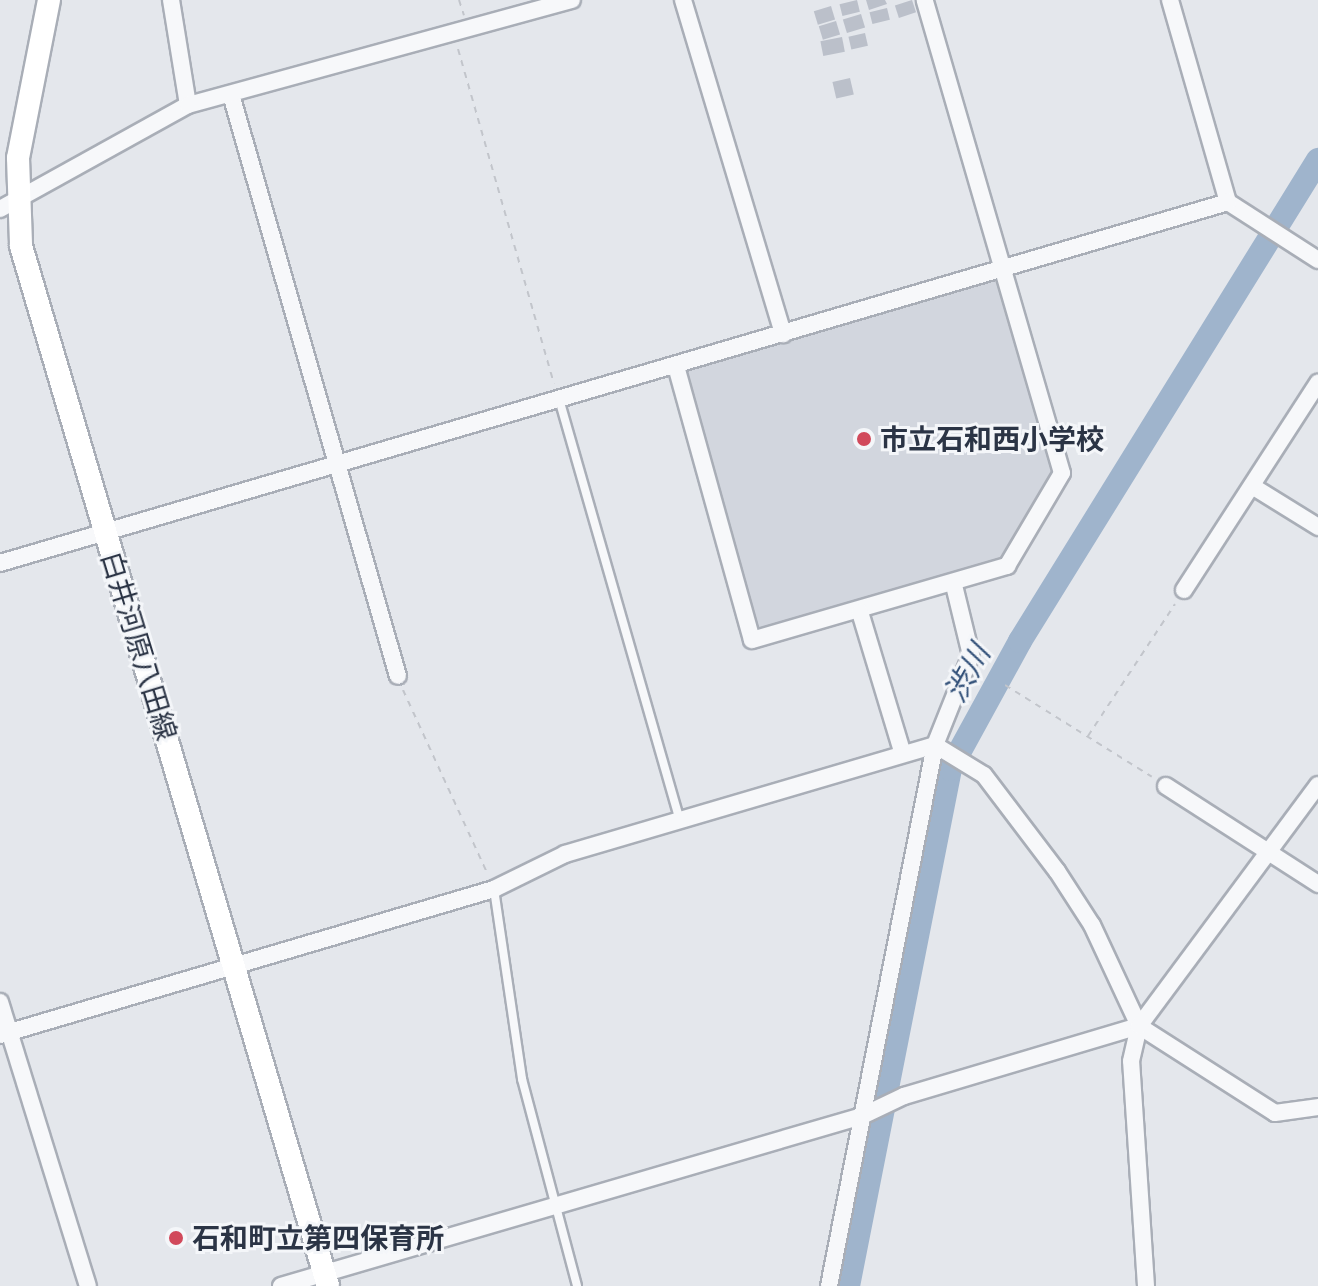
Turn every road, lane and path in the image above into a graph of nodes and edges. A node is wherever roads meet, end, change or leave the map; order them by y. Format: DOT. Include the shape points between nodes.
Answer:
graph roads {
  1 [pos="49,0"];
  2 [pos="171,0"];
  3 [pos="572,0"];
  4 [pos="683,0"];
  5 [pos="925,0"];
  6 [pos="1170,0"];
  7 [pos="454,36"];
  8 [pos="232,98"];
  9 [pos="188,105"];
  10 [pos="1228,202"];
  11 [pos="8,205"];
  12 [pos="1318,260"];
  13 [pos="1003,267"];
  14 [pos="783,334"];
  15 [pos="676,366"];
  16 [pos="1318,383"];
  17 [pos="558,398"];
  18 [pos="337,463"];
  19 [pos="1252,486"];
  20 [pos="1318,527"];
  21 [pos="105,532"];
  22 [pos="0,563"];
  23 [pos="954,585"];
  24 [pos="1184,590"];
  25 [pos="860,612"];
  26 [pos="398,676"];
  27 [pos="1005,685"];
  28 [pos="1087,737"];
  29 [pos="940,749"];
  30 [pos="903,754"];
  31 [pos="1318,785"];
  32 [pos="1166,786"];
  33 [pos="679,818"];
  34 [pos="1270,854"];
  35 [pos="1318,884"];
  36 [pos="494,889"];
  37 [pos="234,968"];
  38 [pos="0,1002"];
  39 [pos="1139,1026"];
  40 [pos="4,1033"];
  41 [pos="1318,1107"];
  42 [pos="867,1111"];
  43 [pos="554,1209"];
  44 [pos="327,1280"];
  45 [pos="88,1286"];
  46 [pos="281,1286"];
  47 [pos="577,1286"];
  48 [pos="829,1286"];
  49 [pos="1146,1286"];
  1 -- 11 [label="main road, 白井河原八田線"];
  2 -- 9 [label="street"];
  3 -- 7 [label="street"];
  4 -- 14 [label="street"];
  5 -- 13 [label="street"];
  6 -- 10 [label="street"];
  7 -- 8 [label="street"];
  7 -- 17 [label="path"];
  8 -- 9 [label="street"];
  8 -- 18 [label="street"];
  9 -- 11 [label="street"];
  10 -- 12 [label="street"];
  10 -- 13 [label="street"];
  11 -- 21 [label="main road, 白井河原八田線"];
  13 -- 14 [label="street"];
  13 -- 23 [label="street" via="1062,473 1007,566"];
  14 -- 15 [label="street"];
  15 -- 17 [label="street"];
  15 -- 25 [label="street" via="752,640"];
  16 -- 19 [label="street"];
  17 -- 18 [label="street"];
  17 -- 33 [label="lane"];
  18 -- 21 [label="street"];
  18 -- 26 [label="street"];
  19 -- 20 [label="street"];
  19 -- 24 [label="street"];
  21 -- 22 [label="street"];
  21 -- 37 [label="main road, 白井河原八田線"];
  23 -- 25 [label="street"];
  23 -- 29 [label="street" via="971,655"];
  24 -- 28 [label="path"];
  25 -- 30 [label="street"];
  26 -- 36 [label="path"];
  27 -- 28 [label="path"];
  28 -- 32 [label="path"];
  29 -- 30 [label="street"];
  29 -- 39 [label="street" via="984,775 1074,898"];
  29 -- 42 [label="street"];
  30 -- 33 [label="street"];
  31 -- 34 [label="street"];
  32 -- 34 [label="street"];
  33 -- 36 [label="street" via="565,854"];
  34 -- 35 [label="street"];
  34 -- 39 [label="street"];
  36 -- 37 [label="street"];
  36 -- 43 [label="lane" via="522,1079"];
  37 -- 40 [label="street"];
  37 -- 44 [label="main road, 白井河原八田線"];
  38 -- 40 [label="street"];
  39 -- 41 [label="street" via="1275,1113"];
  39 -- 42 [label="street"];
  39 -- 49 [label="street" via="1131,1061"];
  40 -- 45 [label="street"];
  42 -- 43 [label="street"];
  42 -- 48 [label="street"];
  43 -- 44 [label="street"];
  43 -- 47 [label="lane"];
  44 -- 46 [label="street"];
}
